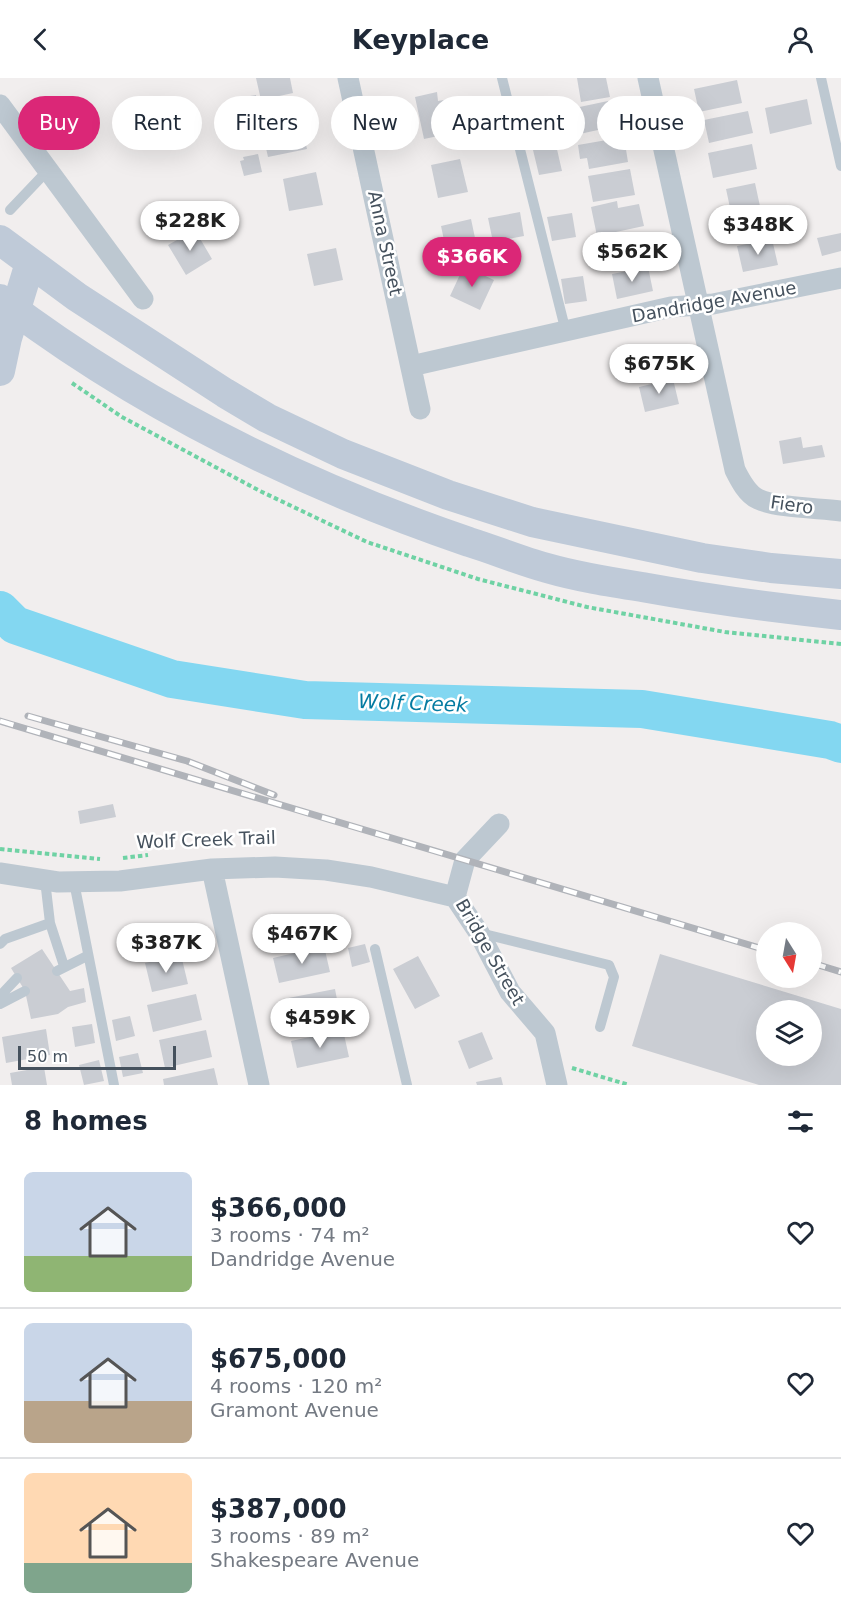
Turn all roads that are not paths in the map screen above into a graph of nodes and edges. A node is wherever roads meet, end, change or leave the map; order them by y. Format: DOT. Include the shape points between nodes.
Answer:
graph roads {
  1 [pos="348,78"];
  2 [pos="502,78"];
  3 [pos="648,78"];
  4 [pos="821,78"];
  5 [pos="0,105"];
  6 [pos="841,166"];
  7 [pos="48,169"];
  8 [pos="10,210"];
  9 [pos="0,240"];
  10 [pos="30,263"];
  11 [pos="841,278"];
  12 [pos="143,299"];
  13 [pos="8,305"];
  14 [pos="698,305"];
  15 [pos="566,332"];
  16 [pos="411,366"];
  17 [pos="0,371"];
  18 [pos="420,409"];
  19 [pos="841,511"];
  20 [pos="841,574"];
  21 [pos="841,615"];
  22 [pos="498,824"];
  23 [pos="212,869"];
  24 [pos="0,873"];
  25 [pos="45,880"];
  26 [pos="74,882"];
  27 [pos="455,897"];
  28 [pos="50,923"];
  29 [pos="479,933"];
  30 [pos="0,944"];
  31 [pos="375,950"];
  32 [pos="87,956"];
  33 [pos="17,978"];
  34 [pos="25,991"];
  35 [pos="0,996"];
  36 [pos="0,1004"];
  37 [pos="600,1027"];
  38 [pos="114,1085"];
  39 [pos="259,1085"];
  40 [pos="407,1085"];
  41 [pos="557,1085"];
  1 -- 16 [label="street, Anna Street"];
  2 -- 15 [label="lane"];
  3 -- 14 [label="street"];
  4 -- 6 [label="lane"];
  5 -- 7 [label="street"];
  7 -- 8 [label="lane"];
  7 -- 12 [label="street"];
  9 -- 10 [label="main road"];
  10 -- 13 [label="main road"];
  10 -- 20 [label="main road" via="267,418 343,454 448,495 532,522 691,556"];
  11 -- 14 [label="street, Dandridge Avenue"];
  13 -- 17 [label="main road"];
  13 -- 21 [label="main road" via="97,366 185,418 274,465 415,523 559,571 709,599"];
  14 -- 15 [label="street, Dandridge Avenue" via="671,307"];
  14 -- 19 [label="street, Fiero" via="735,470 747,490 756,499 776,504"];
  15 -- 16 [label="street, Dandridge Avenue"];
  16 -- 18 [label="street, Anna Street"];
  22 -- 27 [label="street, Bridge Street" via="465,860"];
  23 -- 26 [label="street" via="120,881"];
  23 -- 27 [label="street" via="326,870"];
  23 -- 39 [label="street"];
  24 -- 25 [label="street"];
  25 -- 26 [label="street"];
  25 -- 28 [label="lane"];
  26 -- 32 [label="lane"];
  27 -- 29 [label="street, Bridge Street"];
  28 -- 30 [label="lane"];
  28 -- 32 [label="lane" via="53,955 61,968"];
  29 -- 37 [label="lane" via="609,965 614,977"];
  29 -- 41 [label="street, Bridge Street" via="510,992 544,1034"];
  31 -- 40 [label="lane"];
  32 -- 38 [label="lane"];
  33 -- 35 [label="lane"];
  34 -- 36 [label="lane"];
}
